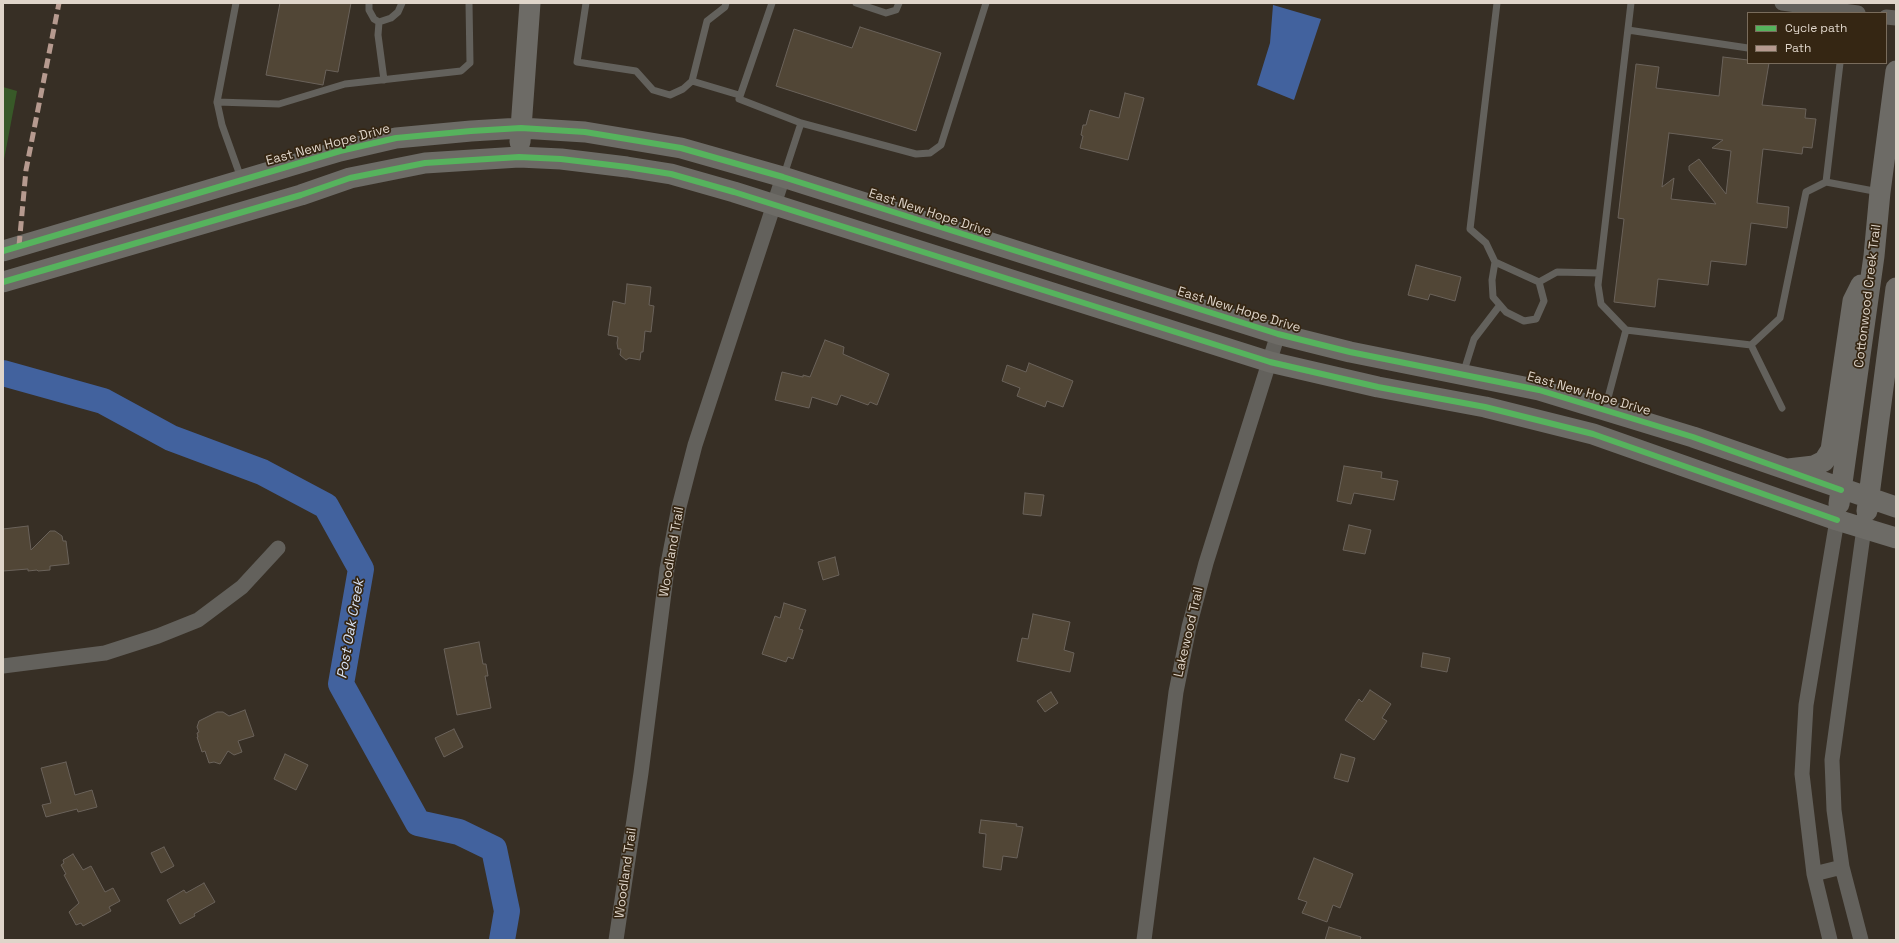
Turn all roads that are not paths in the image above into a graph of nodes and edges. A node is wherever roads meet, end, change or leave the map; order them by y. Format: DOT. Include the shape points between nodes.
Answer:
graph roads {
  1 [pos="236,3"];
  2 [pos="369,3"];
  3 [pos="402,3"];
  4 [pos="469,3"];
  5 [pos="530,3"];
  6 [pos="586,3"];
  7 [pos="726,3"];
  8 [pos="772,3"];
  9 [pos="856,3"];
  10 [pos="899,3"];
  11 [pos="986,3"];
  12 [pos="1497,3"];
  13 [pos="1632,3"];
  14 [pos="1782,3"];
  15 [pos="1850,12"];
  16 [pos="380,22"];
  17 [pos="1628,30"];
  18 [pos="1747,48"];
  19 [pos="1840,64"];
  20 [pos="1896,71"];
  21 [pos="384,80"];
  22 [pos="692,81"];
  23 [pos="739,95"];
  24 [pos="217,102"];
  25 [pos="801,122"];
  26 [pos="521,128"];
  27 [pos="519,157"];
  28 [pos="783,177"];
  29 [pos="241,179"];
  30 [pos="1826,182"];
  31 [pos="1880,192"];
  32 [pos="774,204"];
  33 [pos="11,248"];
  34 [pos="1874,256"];
  35 [pos="1496,262"];
  36 [pos="1599,273"];
  37 [pos="29,274"];
  38 [pos="3,282"];
  39 [pos="1539,282"];
  40 [pos="1896,288"];
  41 [pos="1500,305"];
  42 [pos="1626,330"];
  43 [pos="1278,334"];
  44 [pos="1751,345"];
  45 [pos="1270,362"];
  46 [pos="1463,374"];
  47 [pos="1782,408"];
  48 [pos="1605,409"];
  49 [pos="1785,469"];
  50 [pos="1841,490"];
  51 [pos="1869,498"];
  52 [pos="1896,508"];
  53 [pos="1837,520"];
  54 [pos="1864,528"];
  55 [pos="1896,538"];
  56 [pos="278,548"];
  57 [pos="3,666"];
  58 [pos="1842,867"];
  59 [pos="1814,874"];
  60 [pos="616,940"];
  61 [pos="1144,940"];
  62 [pos="1830,940"];
  63 [pos="1861,940"];
  1 -- 24 [label="lane"];
  2 -- 16 [label="lane" via="369,10 374,19"];
  3 -- 16 [label="lane" via="398,12"];
  4 -- 21 [label="lane" via="470,63 461,71"];
  5 -- 26 [label="street"];
  6 -- 22 [label="lane" via="577,62 636,71 653,90 670,94 683,89"];
  7 -- 22 [label="lane" via="725,7 707,21"];
  8 -- 23 [label="lane"];
  9 -- 10 [label="lane" via="886,13 896,10"];
  11 -- 25 [label="lane" via="941,145 930,153 916,154"];
  12 -- 35 [label="lane" via="1470,229 1486,243"];
  13 -- 17 [label="lane"];
  14 -- 15 [label="street"];
  16 -- 21 [label="lane" via="378,35"];
  17 -- 18 [label="lane"];
  17 -- 36 [label="lane"];
  19 -- 30 [label="lane"];
  20 -- 31 [label="street, Cottonwood Creek Trail"];
  21 -- 24 [label="lane" via="345,84 279,104"];
  22 -- 23 [label="lane"];
  23 -- 25 [label="lane" via="738,99"];
  24 -- 29 [label="lane" via="222,125"];
  25 -- 28 [label="lane"];
  26 -- 27 [label="street"];
  26 -- 28 [label="street, East New Hope Drive" via="585,132 681,148"];
  26 -- 29 [label="street, East New Hope Drive" via="396,138"];
  27 -- 32 [label="street" via="605,164 670,174"];
  27 -- 37 [label="street" via="425,163 350,178 301,195"];
  28 -- 32 [label="street, Woodland Trail"];
  28 -- 43 [label="street, East New Hope Drive"];
  29 -- 33 [label="street, East New Hope Drive"];
  30 -- 31 [label="lane"];
  30 -- 44 [label="lane" via="1806,192 1780,318"];
  31 -- 34 [label="street, Cottonwood Creek Trail"];
  32 -- 45 [label="street"];
  32 -- 60 [label="street, Woodland Trail" via="694,445 679,507 667,569 641,773"];
  33 -- 37 [label="street"];
  34 -- 49 [label="street" via="1853,301 1831,450 1824,461 1814,466"];
  34 -- 50 [label="street, Cottonwood Creek Trail"];
  35 -- 39 [label="lane"];
  35 -- 41 [label="lane" via="1492,297"];
  36 -- 39 [label="lane" via="1557,272"];
  36 -- 42 [label="lane" via="1601,304"];
  37 -- 38 [label="street"];
  39 -- 41 [label="lane" via="1544,301 1536,319 1524,321 1506,312"];
  40 -- 51 [label="street, Cottonwood Creek Trail"];
  41 -- 46 [label="lane" via="1474,339"];
  42 -- 44 [label="lane"];
  42 -- 48 [label="lane"];
  43 -- 45 [label="street, Lakewood Trail"];
  43 -- 46 [label="street, East New Hope Drive" via="1350,352"];
  44 -- 47 [label="lane"];
  45 -- 53 [label="street" via="1355,382 1485,407 1593,434"];
  45 -- 61 [label="street, Lakewood Trail" via="1206,563 1189,627 1176,692"];
  46 -- 48 [label="street, East New Hope Drive" via="1539,390"];
  48 -- 49 [label="street, East New Hope Drive"];
  49 -- 50 [label="street, East New Hope Drive"];
  50 -- 51 [label="street, East New Hope Drive"];
  50 -- 53 [label="street, Cottonwood Creek Trail"];
  51 -- 52 [label="street, East New Hope Drive"];
  51 -- 54 [label="street, Cottonwood Creek Trail"];
  53 -- 54 [label="street"];
  53 -- 59 [label="street" via="1806,705 1802,774"];
  54 -- 55 [label="street"];
  54 -- 58 [label="street" via="1832,760 1834,810"];
  56 -- 57 [label="street" via="242,587 198,620 105,653"];
  58 -- 59 [label="street"];
  58 -- 63 [label="street"];
  59 -- 62 [label="street"];
}
